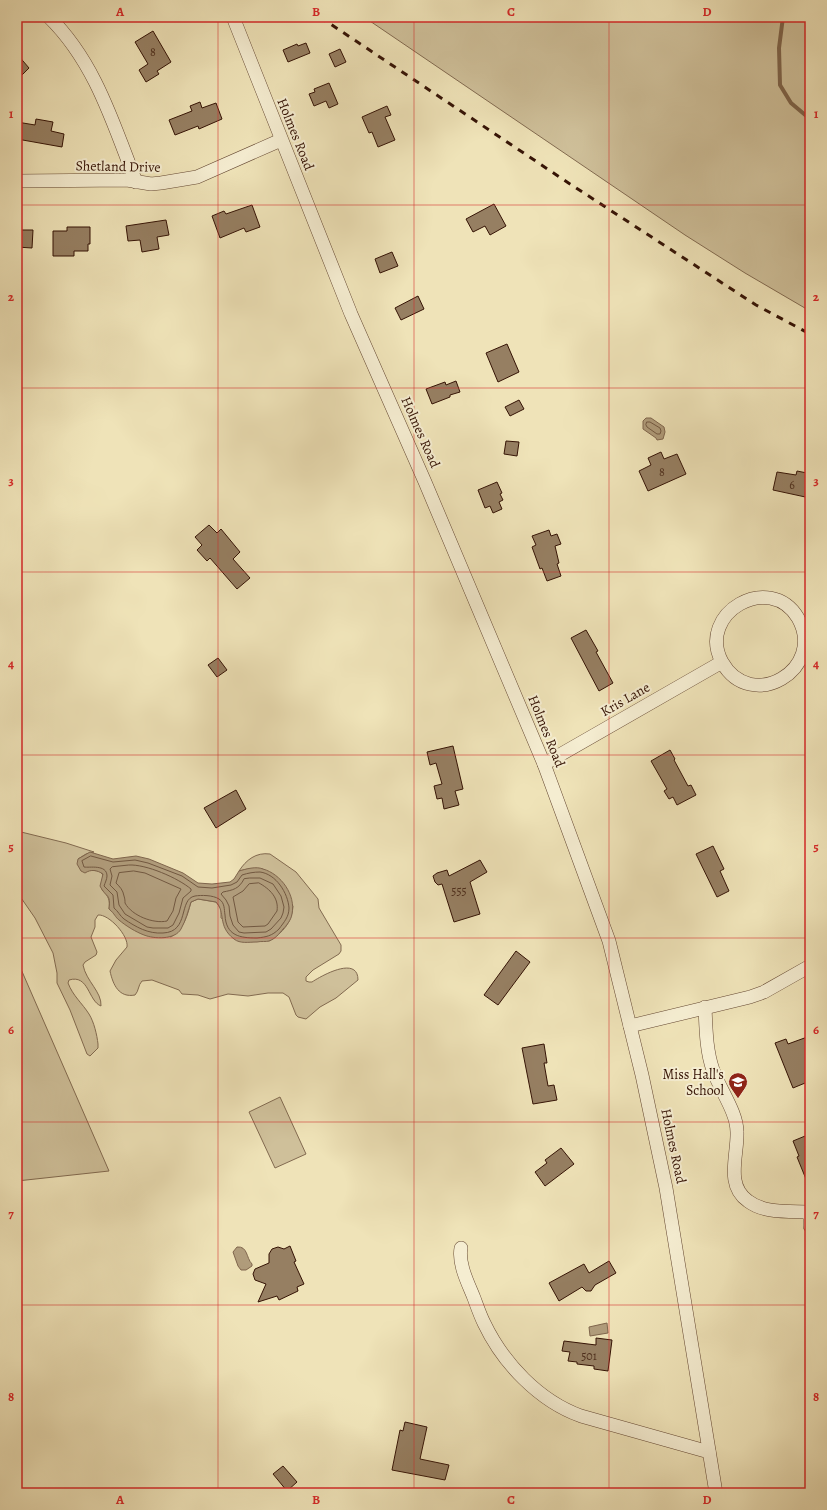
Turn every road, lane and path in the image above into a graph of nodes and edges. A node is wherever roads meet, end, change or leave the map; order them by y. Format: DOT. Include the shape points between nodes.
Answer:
graph roads {
  1 [pos="49,17"];
  2 [pos="232,17"];
  3 [pos="282,140"];
  4 [pos="17,181"];
  5 [pos="136,182"];
  6 [pos="722,662"];
  7 [pos="544,764"];
  8 [pos="810,966"];
  9 [pos="705,1007"];
  10 [pos="630,1026"];
  11 [pos="810,1212"];
  12 [pos="810,1226"];
  13 [pos="461,1248"];
  14 [pos="709,1452"];
  15 [pos="716,1493"];
  1 -- 5 [label="street" via="70,40 100,89"];
  2 -- 3 [label="street, Holmes Road"];
  3 -- 5 [label="street, Shetland Drive" via="198,177 151,184"];
  3 -- 7 [label="street, Holmes Road" via="351,314"];
  4 -- 5 [label="street, Shetland Drive"];
  6 -- 6 [label="street" via="717,647 718,630 725,616 736,605 751,599 766,598 787,606 797,617 804,638 802,657 794,670 781,680 760,686 744,682 730,673"];
  6 -- 7 [label="street, Kris Lane"];
  7 -- 10 [label="street, Holmes Road" via="609,941"];
  8 -- 9 [label="street" via="764,992"];
  9 -- 10 [label="street"];
  9 -- 11 [label="street" via="706,1041 712,1069 736,1120 734,1175 737,1187 748,1201 758,1206 774,1210"];
  10 -- 14 [label="street, Holmes Road" via="666,1188"];
  11 -- 12 [label="street"];
  13 -- 14 [label="street" via="463,1269 489,1334 512,1366 543,1395 562,1408 581,1416"];
  14 -- 15 [label="street, Holmes Road"];
}
